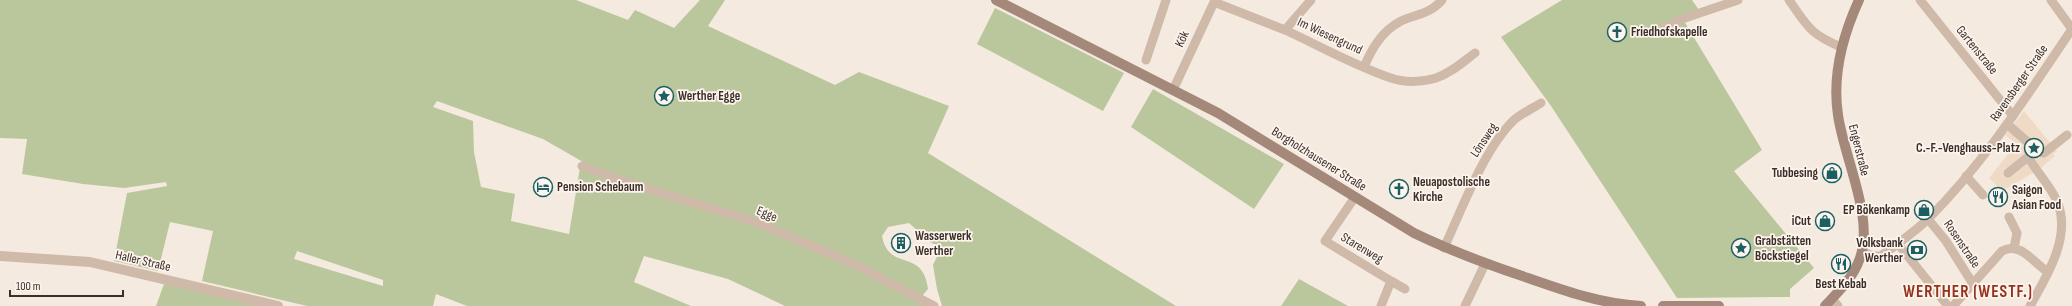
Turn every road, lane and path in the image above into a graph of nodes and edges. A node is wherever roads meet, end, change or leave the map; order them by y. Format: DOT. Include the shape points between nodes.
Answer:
graph roads {
  1 [pos="996,0"];
  2 [pos="1166,0"];
  3 [pos="1311,0"];
  4 [pos="1442,0"];
  5 [pos="1738,0"];
  6 [pos="1789,0"];
  7 [pos="1859,0"];
  8 [pos="1920,0"];
  9 [pos="2051,0"];
  10 [pos="1212,1"];
  11 [pos="2072,29"];
  12 [pos="1285,30"];
  13 [pos="1651,34"];
  14 [pos="1841,47"];
  15 [pos="1475,53"];
  16 [pos="1146,60"];
  17 [pos="1364,66"];
  18 [pos="1173,90"];
  19 [pos="1541,103"];
  20 [pos="2013,116"];
  21 [pos="2007,124"];
  22 [pos="2067,134"];
  23 [pos="2030,154"];
  24 [pos="582,166"];
  25 [pos="2008,173"];
  26 [pos="1966,176"];
  27 [pos="1983,195"];
  28 [pos="1355,197"];
  29 [pos="2009,217"];
  30 [pos="1928,219"];
  31 [pos="1898,244"];
  32 [pos="1444,248"];
  33 [pos="2014,248"];
  34 [pos="1862,252"];
  35 [pos="0,256"];
  36 [pos="1485,264"];
  37 [pos="2048,272"];
  38 [pos="1391,281"];
  39 [pos="1973,284"];
  40 [pos="1405,289"];
  41 [pos="1832,304"];
  42 [pos="278,306"];
  43 [pos="934,306"];
  44 [pos="1382,306"];
  45 [pos="1465,306"];
  46 [pos="1641,306"];
  47 [pos="1663,306"];
  48 [pos="1719,306"];
  49 [pos="1948,306"];
  50 [pos="1953,306"];
  51 [pos="2030,306"];
  1 -- 18 [label="main road, Borgholzhausener Straße"];
  2 -- 16 [label="street"];
  3 -- 12 [label="street"];
  4 -- 17 [label="street, Im Wiesengrund" via="1429,12 1400,22 1386,32 1376,42"];
  5 -- 13 [label="street" via="1682,19"];
  6 -- 14 [label="street" via="1813,32 1823,40"];
  7 -- 14 [label="main road, Engerstraße"];
  8 -- 20 [label="street, Gartenstraße"];
  9 -- 11 [label="street"];
  10 -- 12 [label="street, Im Wiesengrund"];
  10 -- 18 [label="street, Kök"];
  11 -- 20 [label="street, Ravensberger Straße"];
  12 -- 17 [label="street, Im Wiesengrund"];
  14 -- 34 [label="main road, Engerstraße" via="1837,76 1837,114 1847,160 1863,211"];
  15 -- 17 [label="street, Im Wiesengrund" via="1452,70 1436,78 1421,81 1392,78"];
  18 -- 28 [label="main road, Borgholzhausener Straße" via="1250,132"];
  19 -- 32 [label="street, Lönsweg" via="1515,119 1502,135 1484,163"];
  20 -- 21 [label="street, Ravensberger Straße"];
  21 -- 23 [label="street" via="2030,144"];
  21 -- 26 [label="street, Ravensberger Straße"];
  22 -- 23 [label="street" via="2044,153"];
  23 -- 25 [label="street"];
  23 -- 37 [label="street" via="2054,197 2060,214 2061,236"];
  24 -- 43 [label="street, Egge" via="753,221 854,264"];
  26 -- 27 [label="street"];
  26 -- 30 [label="street, Ravensberger Straße"];
  28 -- 32 [label="main road, Borgholzhausener Straße"];
  28 -- 38 [label="street, Starenweg" via="1325,241"];
  29 -- 33 [label="street" via="2017,233"];
  30 -- 31 [label="street, Ravensberger Straße"];
  30 -- 39 [label="street, Rosenstraße" via="1946,241"];
  31 -- 34 [label="street, Ravensberger Straße" via="1881,256"];
  31 -- 49 [label="street"];
  32 -- 36 [label="main road, Borgholzhausener Straße"];
  33 -- 37 [label="street" via="2024,252"];
  33 -- 39 [label="street, Rosenstraße" via="2002,252"];
  34 -- 41 [label="main road, Engerstraße" via="1851,276"];
  35 -- 42 [label="street, Haller Straße" via="90,262"];
  36 -- 45 [label="street"];
  36 -- 46 [label="main road, Borgholzhausener Straße" via="1585,296"];
  37 -- 51 [label="street"];
  38 -- 40 [label="street, Starenweg"];
  38 -- 44 [label="street"];
  39 -- 50 [label="street, Rosenstraße"];
  47 -- 48 [label="main road"];
}
